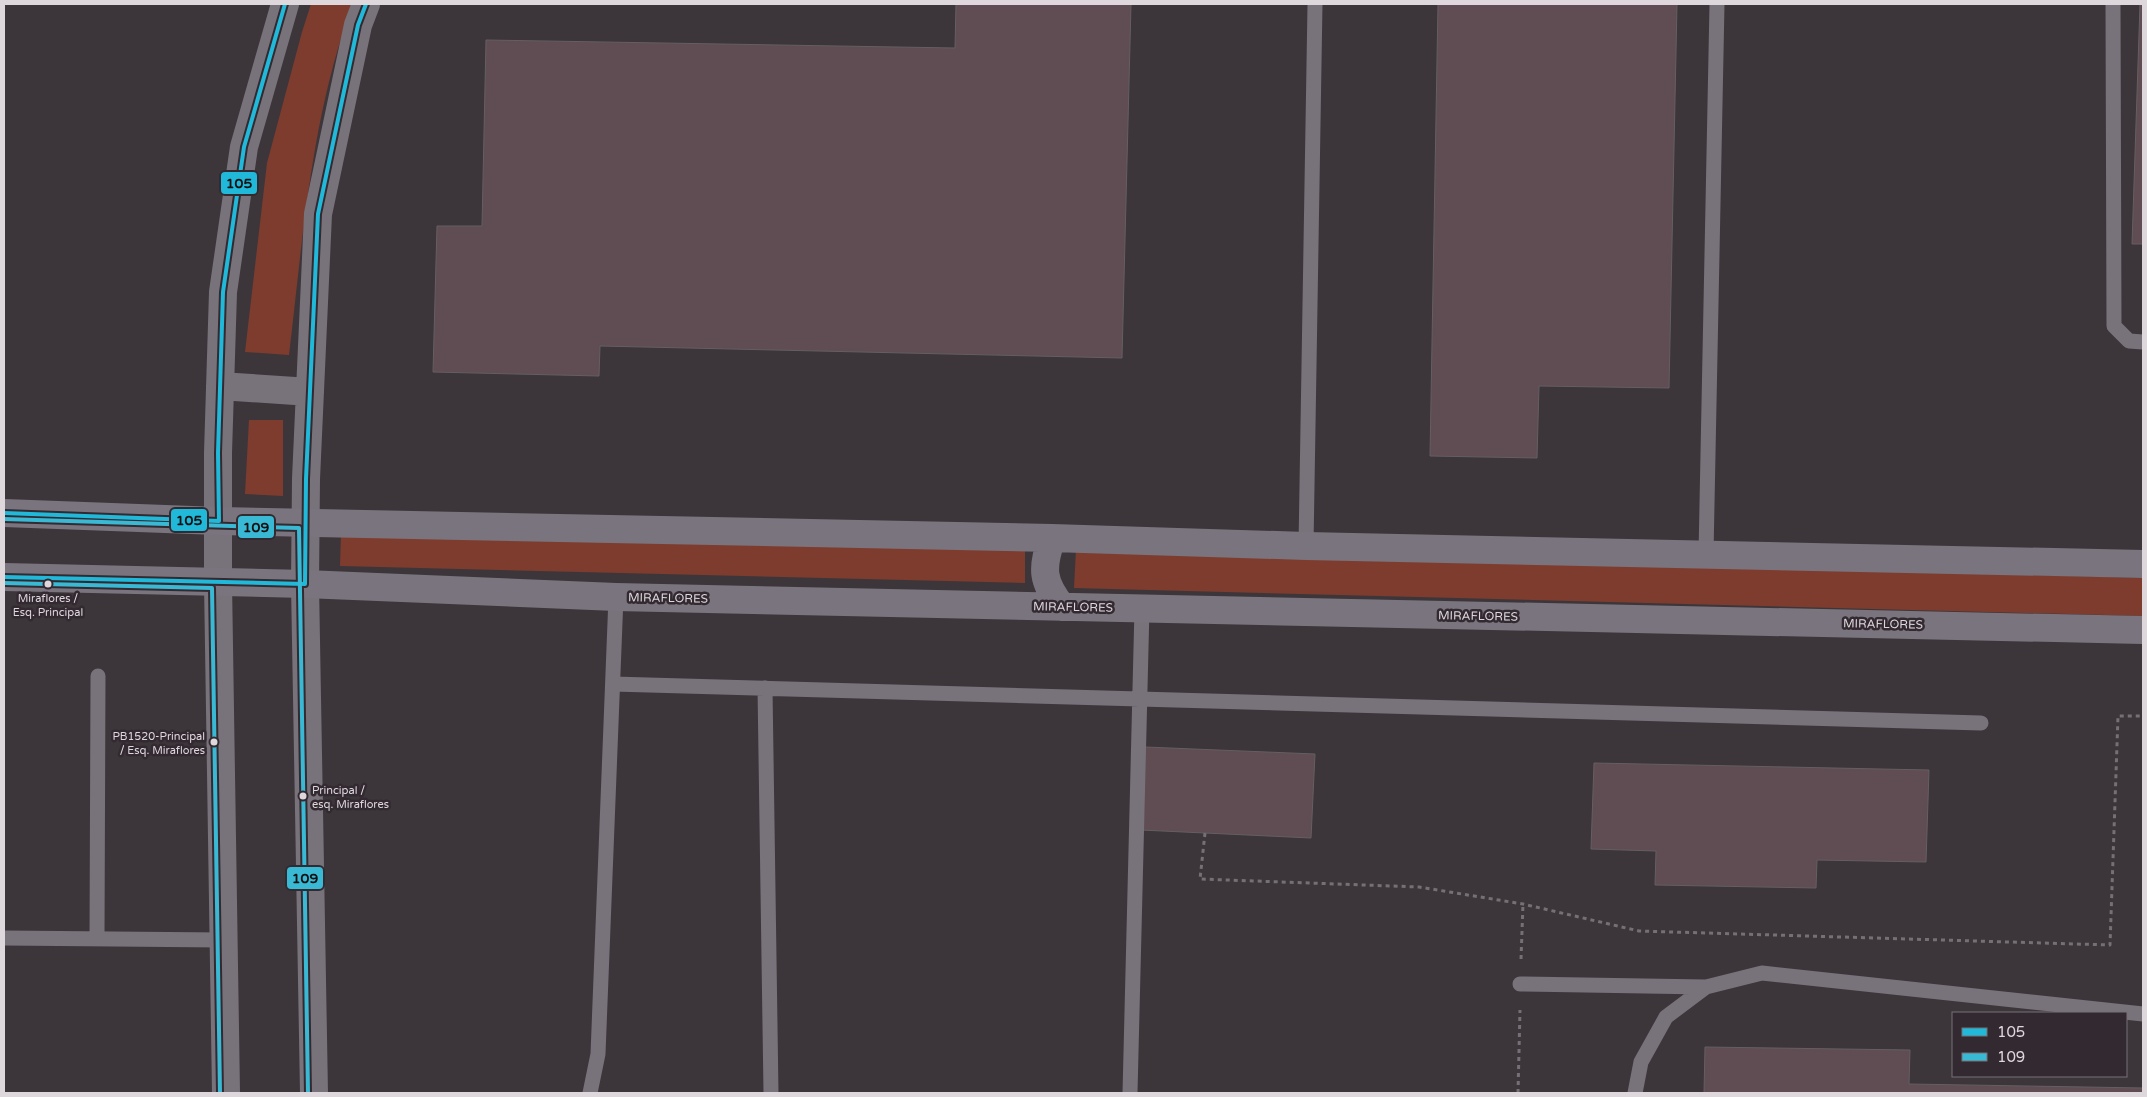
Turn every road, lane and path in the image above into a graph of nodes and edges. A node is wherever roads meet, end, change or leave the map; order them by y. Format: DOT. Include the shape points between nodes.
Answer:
graph roads {
  1 [pos="285,4"];
  2 [pos="366,4"];
  3 [pos="1315,4"];
  4 [pos="1717,4"];
  5 [pos="2113,4"];
  6 [pos="2143,342"];
  7 [pos="220,386"];
  8 [pos="310,392"];
  9 [pos="4,513"];
  10 [pos="219,521"];
  11 [pos="305,522"];
  12 [pos="1052,538"];
  13 [pos="1306,546"];
  14 [pos="1706,554"];
  15 [pos="2143,564"];
  16 [pos="4,578"];
  17 [pos="218,582"];
  18 [pos="305,584"];
  19 [pos="616,597"];
  20 [pos="1062,607"];
  21 [pos="1142,608"];
  22 [pos="2143,630"];
  23 [pos="98,676"];
  24 [pos="613,684"];
  25 [pos="766,688"];
  26 [pos="1140,699"];
  27 [pos="2143,716"];
  28 [pos="1982,723"];
  29 [pos="1205,834"];
  30 [pos="1522,904"];
  31 [pos="4,938"];
  32 [pos="96,939"];
  33 [pos="223,940"];
  34 [pos="1520,984"];
  35 [pos="1706,986"];
  36 [pos="2124,1012"];
  37 [pos="2127,1012"];
  38 [pos="2143,1014"];
  39 [pos="226,1093"];
  40 [pos="314,1093"];
  41 [pos="590,1093"];
  42 [pos="771,1093"];
  43 [pos="1130,1093"];
  44 [pos="1518,1093"];
  45 [pos="1635,1093"];
  1 -- 7 [label="street" via="244,147 223,292"];
  2 -- 8 [label="street" via="358,25 318,214"];
  3 -- 13 [label="lane"];
  4 -- 14 [label="lane"];
  5 -- 6 [label="lane" via="2114,326 2129,341"];
  7 -- 8 [label="street"];
  7 -- 10 [label="street"];
  8 -- 11 [label="street"];
  9 -- 10 [label="main road"];
  10 -- 11 [label="main road"];
  10 -- 17 [label="street"];
  11 -- 12 [label="main road"];
  11 -- 18 [label="street"];
  12 -- 13 [label="main road"];
  12 -- 20 [label="main road" via="1044,559 1046,578 1051,593"];
  13 -- 14 [label="main road"];
  14 -- 15 [label="main road"];
  16 -- 17 [label="main road, MIRAFLORES"];
  17 -- 18 [label="main road, MIRAFLORES"];
  17 -- 33 [label="street"];
  18 -- 19 [label="main road, MIRAFLORES"];
  18 -- 40 [label="street"];
  19 -- 20 [label="main road, MIRAFLORES"];
  19 -- 24 [label="lane"];
  20 -- 21 [label="main road, MIRAFLORES"];
  21 -- 22 [label="main road, MIRAFLORES"];
  21 -- 26 [label="lane"];
  23 -- 32 [label="lane"];
  24 -- 25 [label="lane"];
  24 -- 41 [label="lane" via="598,1054"];
  25 -- 26 [label="lane"];
  25 -- 42 [label="lane"];
  26 -- 28 [label="lane"];
  26 -- 43 [label="lane"];
  27 -- 30 [label="path" via="2118,716 2110,944 1639,931"];
  29 -- 30 [label="path" via="1200,879 1419,887"];
  30 -- 34 [label="path"];
  31 -- 32 [label="lane"];
  32 -- 33 [label="lane"];
  33 -- 39 [label="street"];
  34 -- 35 [label="lane"];
  34 -- 44 [label="path"];
  35 -- 36 [label="lane" via="1762,973"];
  35 -- 45 [label="lane" via="1666,1017 1641,1062"];
  37 -- 38 [label="lane"];
}
